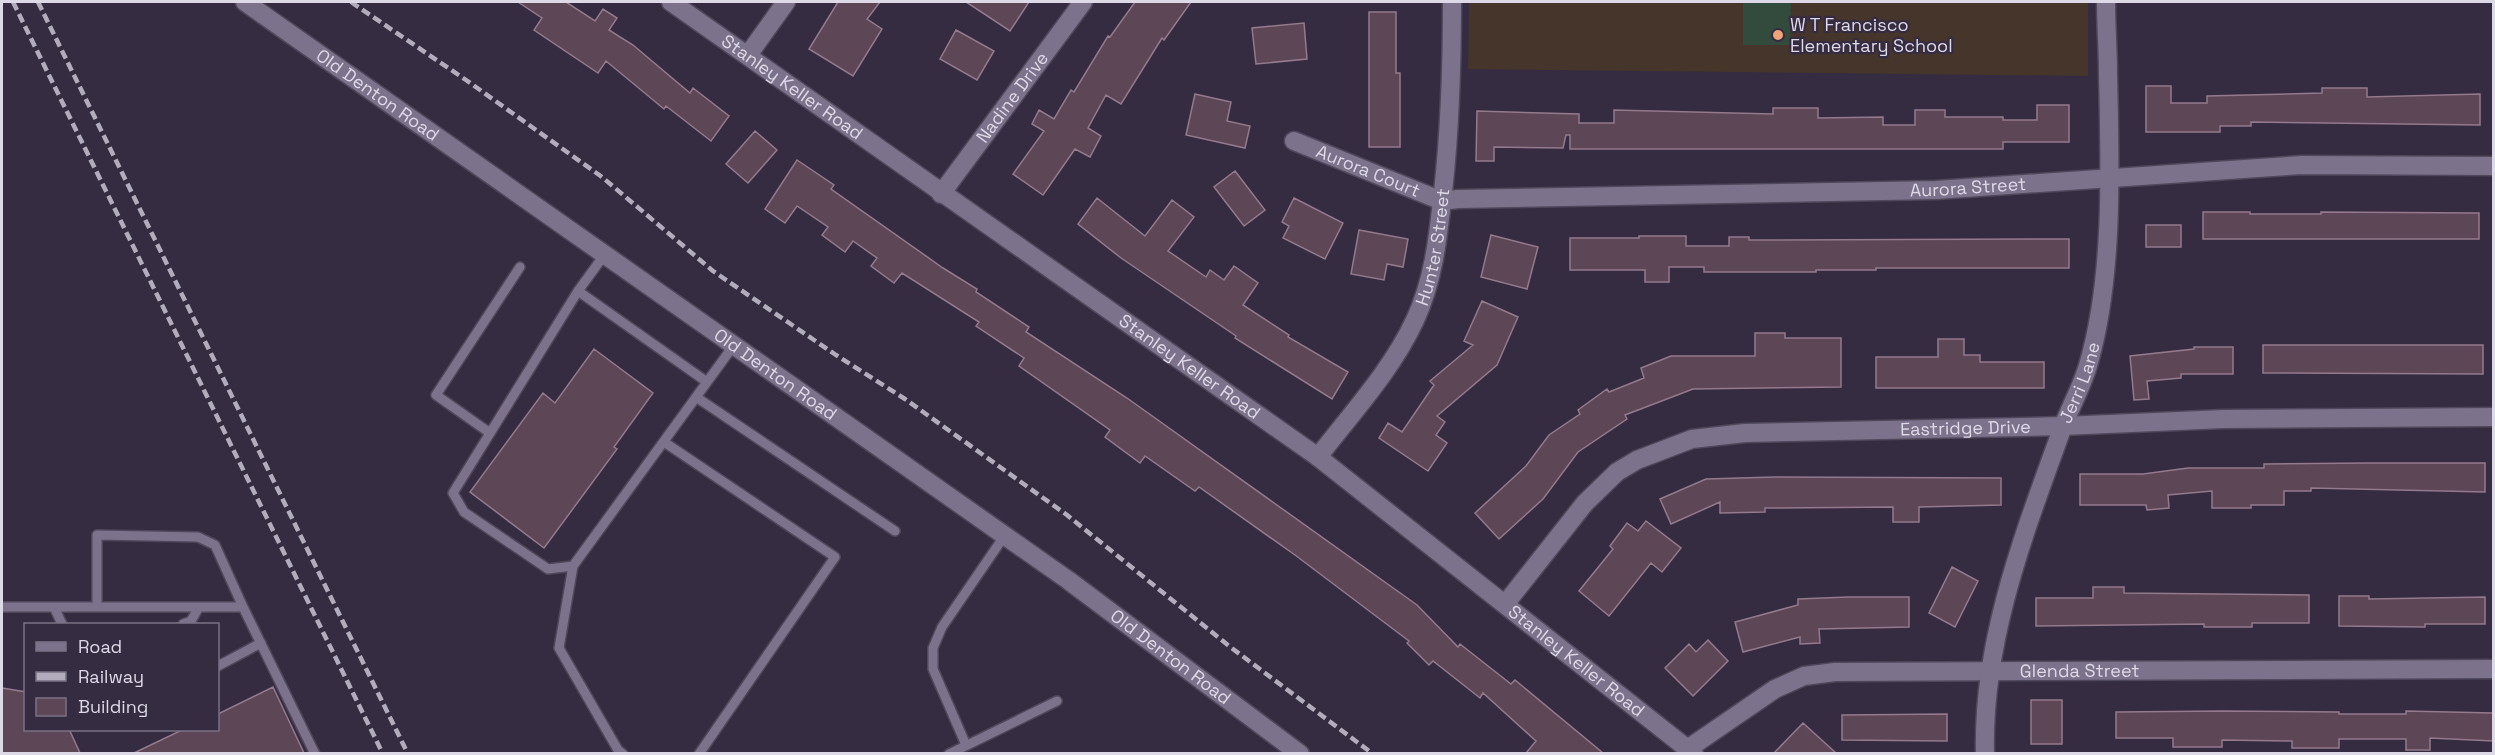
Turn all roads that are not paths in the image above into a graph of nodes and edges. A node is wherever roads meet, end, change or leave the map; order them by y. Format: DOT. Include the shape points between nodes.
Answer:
graph roads {
  1 [pos="245,2"];
  2 [pos="671,2"];
  3 [pos="786,2"];
  4 [pos="1083,2"];
  5 [pos="1452,2"];
  6 [pos="2106,2"];
  7 [pos="748,55"];
  8 [pos="1294,141"];
  9 [pos="2493,166"];
  10 [pos="2108,180"];
  11 [pos="941,194"];
  12 [pos="1442,201"];
  13 [pos="605,254"];
  14 [pos="519,267"];
  15 [pos="578,291"];
  16 [pos="734,345"];
  17 [pos="707,382"];
  18 [pos="696,397"];
  19 [pos="2493,417"];
  20 [pos="2063,426"];
  21 [pos="490,433"];
  22 [pos="664,442"];
  23 [pos="1317,457"];
  24 [pos="895,531"];
  25 [pos="1005,535"];
  26 [pos="573,566"];
  27 [pos="1506,603"];
  28 [pos="2,607"];
  29 [pos="54,607"];
  30 [pos="97,607"];
  31 [pos="199,607"];
  32 [pos="243,607"];
  33 [pos="62,623"];
  34 [pos="186,623"];
  35 [pos="261,643"];
  36 [pos="219,665"];
  37 [pos="2493,669"];
  38 [pos="1989,672"];
  39 [pos="1058,701"];
  40 [pos="966,745"];
  41 [pos="1691,751"];
  42 [pos="315,753"];
  43 [pos="623,753"];
  44 [pos="699,753"];
  45 [pos="949,753"];
  46 [pos="1300,753"];
  47 [pos="1986,753"];
  1 -- 13 [label="street, Old Denton Road"];
  2 -- 7 [label="street, Stanley Keller Road"];
  3 -- 7 [label="street"];
  4 -- 11 [label="street, Nadine Drive"];
  5 -- 12 [label="street, Hunter Street" via="1448,143"];
  6 -- 10 [label="street, Jerri Lane"];
  7 -- 11 [label="street, Stanley Keller Road"];
  8 -- 12 [label="street, Aurora Court"];
  9 -- 10 [label="street, Aurora Street" via="2302,165"];
  10 -- 12 [label="street, Aurora Street" via="1936,190"];
  10 -- 20 [label="street, Jerri Lane" via="2106,275 2089,363"];
  11 -- 23 [label="street, Stanley Keller Road"];
  12 -- 23 [label="street, Hunter Street" via="1438,250 1414,321 1394,357"];
  13 -- 15 [label="lane"];
  13 -- 16 [label="street, Old Denton Road"];
  14 -- 21 [label="lane" via="436,396"];
  15 -- 17 [label="lane"];
  15 -- 21 [label="lane"];
  16 -- 17 [label="lane"];
  16 -- 25 [label="street, Old Denton Road"];
  17 -- 18 [label="lane"];
  18 -- 22 [label="lane"];
  18 -- 24 [label="lane"];
  19 -- 20 [label="street, Eastridge Drive" via="2224,419"];
  20 -- 27 [label="street, Eastridge Drive" via="1746,433 1692,439 1637,459 1617,472 1585,503"];
  20 -- 38 [label="street, Jerri Lane" via="2023,537"];
  21 -- 26 [label="lane" via="453,493 464,512 548,569"];
  22 -- 26 [label="lane"];
  22 -- 44 [label="lane" via="835,557"];
  23 -- 27 [label="street, Stanley Keller Road"];
  25 -- 40 [label="lane" via="942,627 933,648 933,669"];
  25 -- 46 [label="street, Old Denton Road"];
  26 -- 43 [label="lane" via="559,648"];
  27 -- 41 [label="street, Stanley Keller Road"];
  28 -- 29 [label="lane"];
  29 -- 30 [label="lane"];
  29 -- 33 [label="lane"];
  30 -- 31 [label="lane"];
  30 -- 32 [label="lane" via="97,535 198,537 215,545"];
  31 -- 32 [label="lane"];
  31 -- 34 [label="lane"];
  32 -- 35 [label="lane"];
  35 -- 36 [label="lane"];
  35 -- 42 [label="lane"];
  37 -- 38 [label="street, Glenda Street"];
  38 -- 41 [label="street, Glenda Street" via="1835,672 1804,676 1775,689"];
  38 -- 47 [label="street, Jerri Lane"];
  39 -- 40 [label="lane"];
  40 -- 45 [label="lane"];
}
